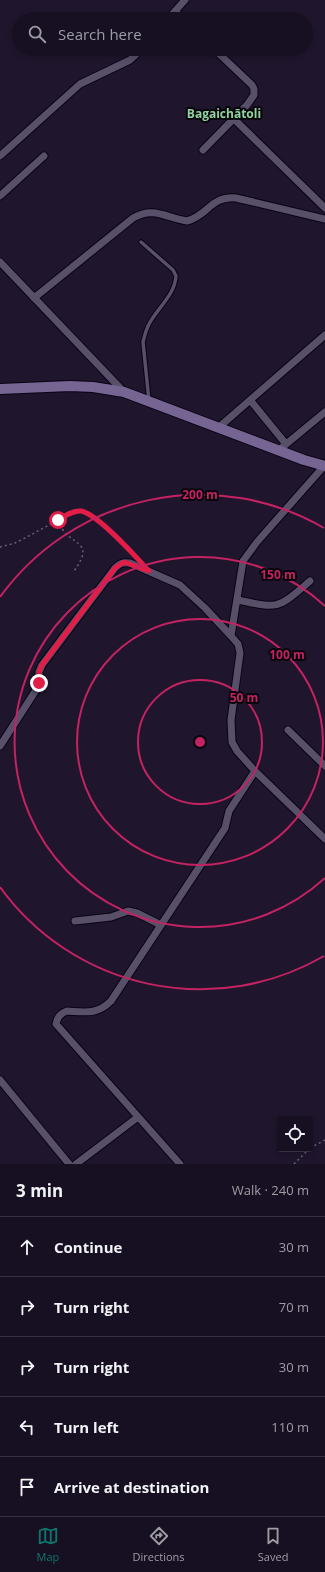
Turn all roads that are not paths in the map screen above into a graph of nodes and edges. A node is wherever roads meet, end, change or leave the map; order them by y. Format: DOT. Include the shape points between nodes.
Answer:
graph roads {
  1 [pos="185,0"];
  2 [pos="175,11"];
  3 [pos="134,56"];
  4 [pos="221,56"];
  5 [pos="234,119"];
  6 [pos="203,150"];
  7 [pos="0,156"];
  8 [pos="44,156"];
  9 [pos="0,196"];
  10 [pos="325,208"];
  11 [pos="325,219"];
  12 [pos="141,242"];
  13 [pos="0,262"];
  14 [pos="34,298"];
  15 [pos="325,335"];
  16 [pos="0,389"];
  17 [pos="124,392"];
  18 [pos="250,400"];
  19 [pos="150,402"];
  20 [pos="325,412"];
  21 [pos="218,428"];
  22 [pos="282,447"];
  23 [pos="324,466"];
  24 [pos="310,581"];
  25 [pos="238,600"];
  26 [pos="231,636"];
  27 [pos="288,730"];
  28 [pos="0,746"];
  29 [pos="325,766"];
  30 [pos="255,771"];
  31 [pos="325,839"];
  32 [pos="75,921"];
  33 [pos="161,925"];
  34 [pos="0,1080"];
  35 [pos="138,1117"];
  36 [pos="69,1164"];
  37 [pos="76,1164"];
  38 [pos="180,1164"];
  1 -- 2 [label="street"];
  3 -- 7 [label="street" via="80,84"];
  4 -- 5 [label="street" via="254,89 251,100"];
  5 -- 6 [label="street"];
  5 -- 10 [label="street"];
  8 -- 9 [label="street"];
  11 -- 14 [label="street" via="227,197 214,203 200,216 187,221 160,213 141,213"];
  12 -- 19 [label="lane" via="173,270 176,276 173,290 147,326 143,342"];
  13 -- 14 [label="street"];
  14 -- 17 [label="street"];
  15 -- 18 [label="street"];
  16 -- 17 [label="street" via="70,386"];
  17 -- 19 [label="street"];
  18 -- 21 [label="street"];
  18 -- 22 [label="street"];
  19 -- 21 [label="street"];
  20 -- 22 [label="street"];
  21 -- 22 [label="street"];
  22 -- 23 [label="street"];
  23 -- 25 [label="street" via="248,553 240,572"];
  24 -- 25 [label="street" via="280,604 266,606"];
  25 -- 26 [label="street"];
  26 -- 28 [label="street" via="180,585 124,562 115,568 42,665 38,687"];
  26 -- 30 [label="street" via="238,644 240,653 231,720 232,742"];
  27 -- 29 [label="street"];
  30 -- 31 [label="street"];
  30 -- 33 [label="street" via="229,811 225,828"];
  32 -- 33 [label="street" via="111,917 128,910"];
  33 -- 35 [label="street" via="111,1001 100,1010 92,1012 64,1012 56,1024"];
  34 -- 36 [label="street"];
  35 -- 37 [label="street"];
  35 -- 38 [label="street"];
}
